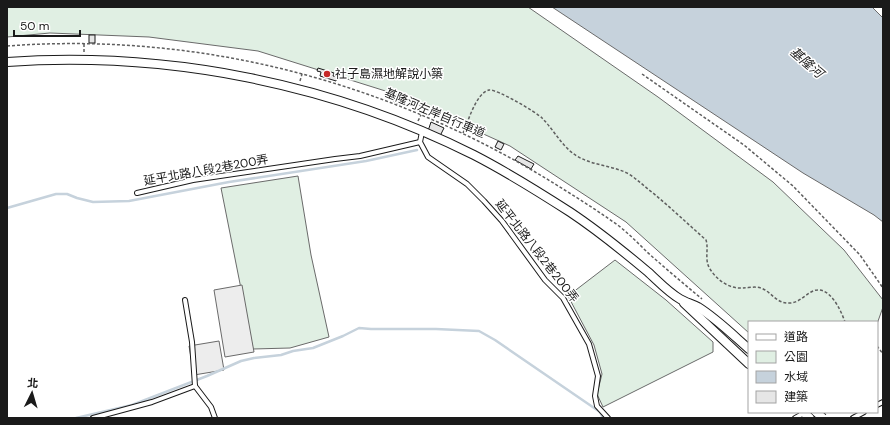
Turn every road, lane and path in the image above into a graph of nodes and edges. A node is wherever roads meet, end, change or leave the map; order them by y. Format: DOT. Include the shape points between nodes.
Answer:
graph roads {
  1 [pos="7,46"];
  2 [pos="7,62"];
  3 [pos="642,74"];
  4 [pos="422,132"];
  5 [pos="463,133"];
  6 [pos="420,142"];
  7 [pos="137,193"];
  8 [pos="883,288"];
  9 [pos="679,298"];
  10 [pos="702,299"];
  11 [pos="185,300"];
  12 [pos="845,321"];
  13 [pos="748,348"];
  14 [pos="748,363"];
  15 [pos="195,386"];
  16 [pos="862,413"];
  17 [pos="806,414"];
  18 [pos="93,418"];
  19 [pos="215,418"];
  20 [pos="608,418"];
  21 [pos="795,418"];
  22 [pos="853,418"];
  1 -- 5 [label="path, 基隆河左岸自行車道" via="59,43 136,45 233,57 337,84"];
  2 -- 4 [label="street" via="127,62 187,67 242,76 349,104"];
  3 -- 8 [label="path" via="744,145 793,186 860,255"];
  4 -- 6 [label="lane"];
  4 -- 9 [label="street" via="474,156 571,213 617,246"];
  5 -- 10 [label="path, 基隆河左岸自行車道" via="511,158 590,206 619,227"];
  5 -- 12 [label="path" via="482,93 492,90 503,94 542,117 570,151 588,162 627,173 666,204 706,240 709,268 729,286 761,288 781,302 791,303 812,291 821,291 830,294"];
  6 -- 7 [label="lane, 延平北路八段2巷200弄" via="360,156 193,180"];
  6 -- 20 [label="lane, 延平北路八段2巷200弄" via="428,157 467,184 484,200 545,280 563,298 589,344 598,376 595,396 598,406"];
  9 -- 13 [label="street" via="698,307"];
  9 -- 14 [label="street"];
  11 -- 15 [label="lane" via="192,342"];
  15 -- 18 [label="lane" via="152,402"];
  15 -- 19 [label="lane" via="211,407"];
  16 -- 22 [label="lane"];
  17 -- 21 [label="lane"];
}
